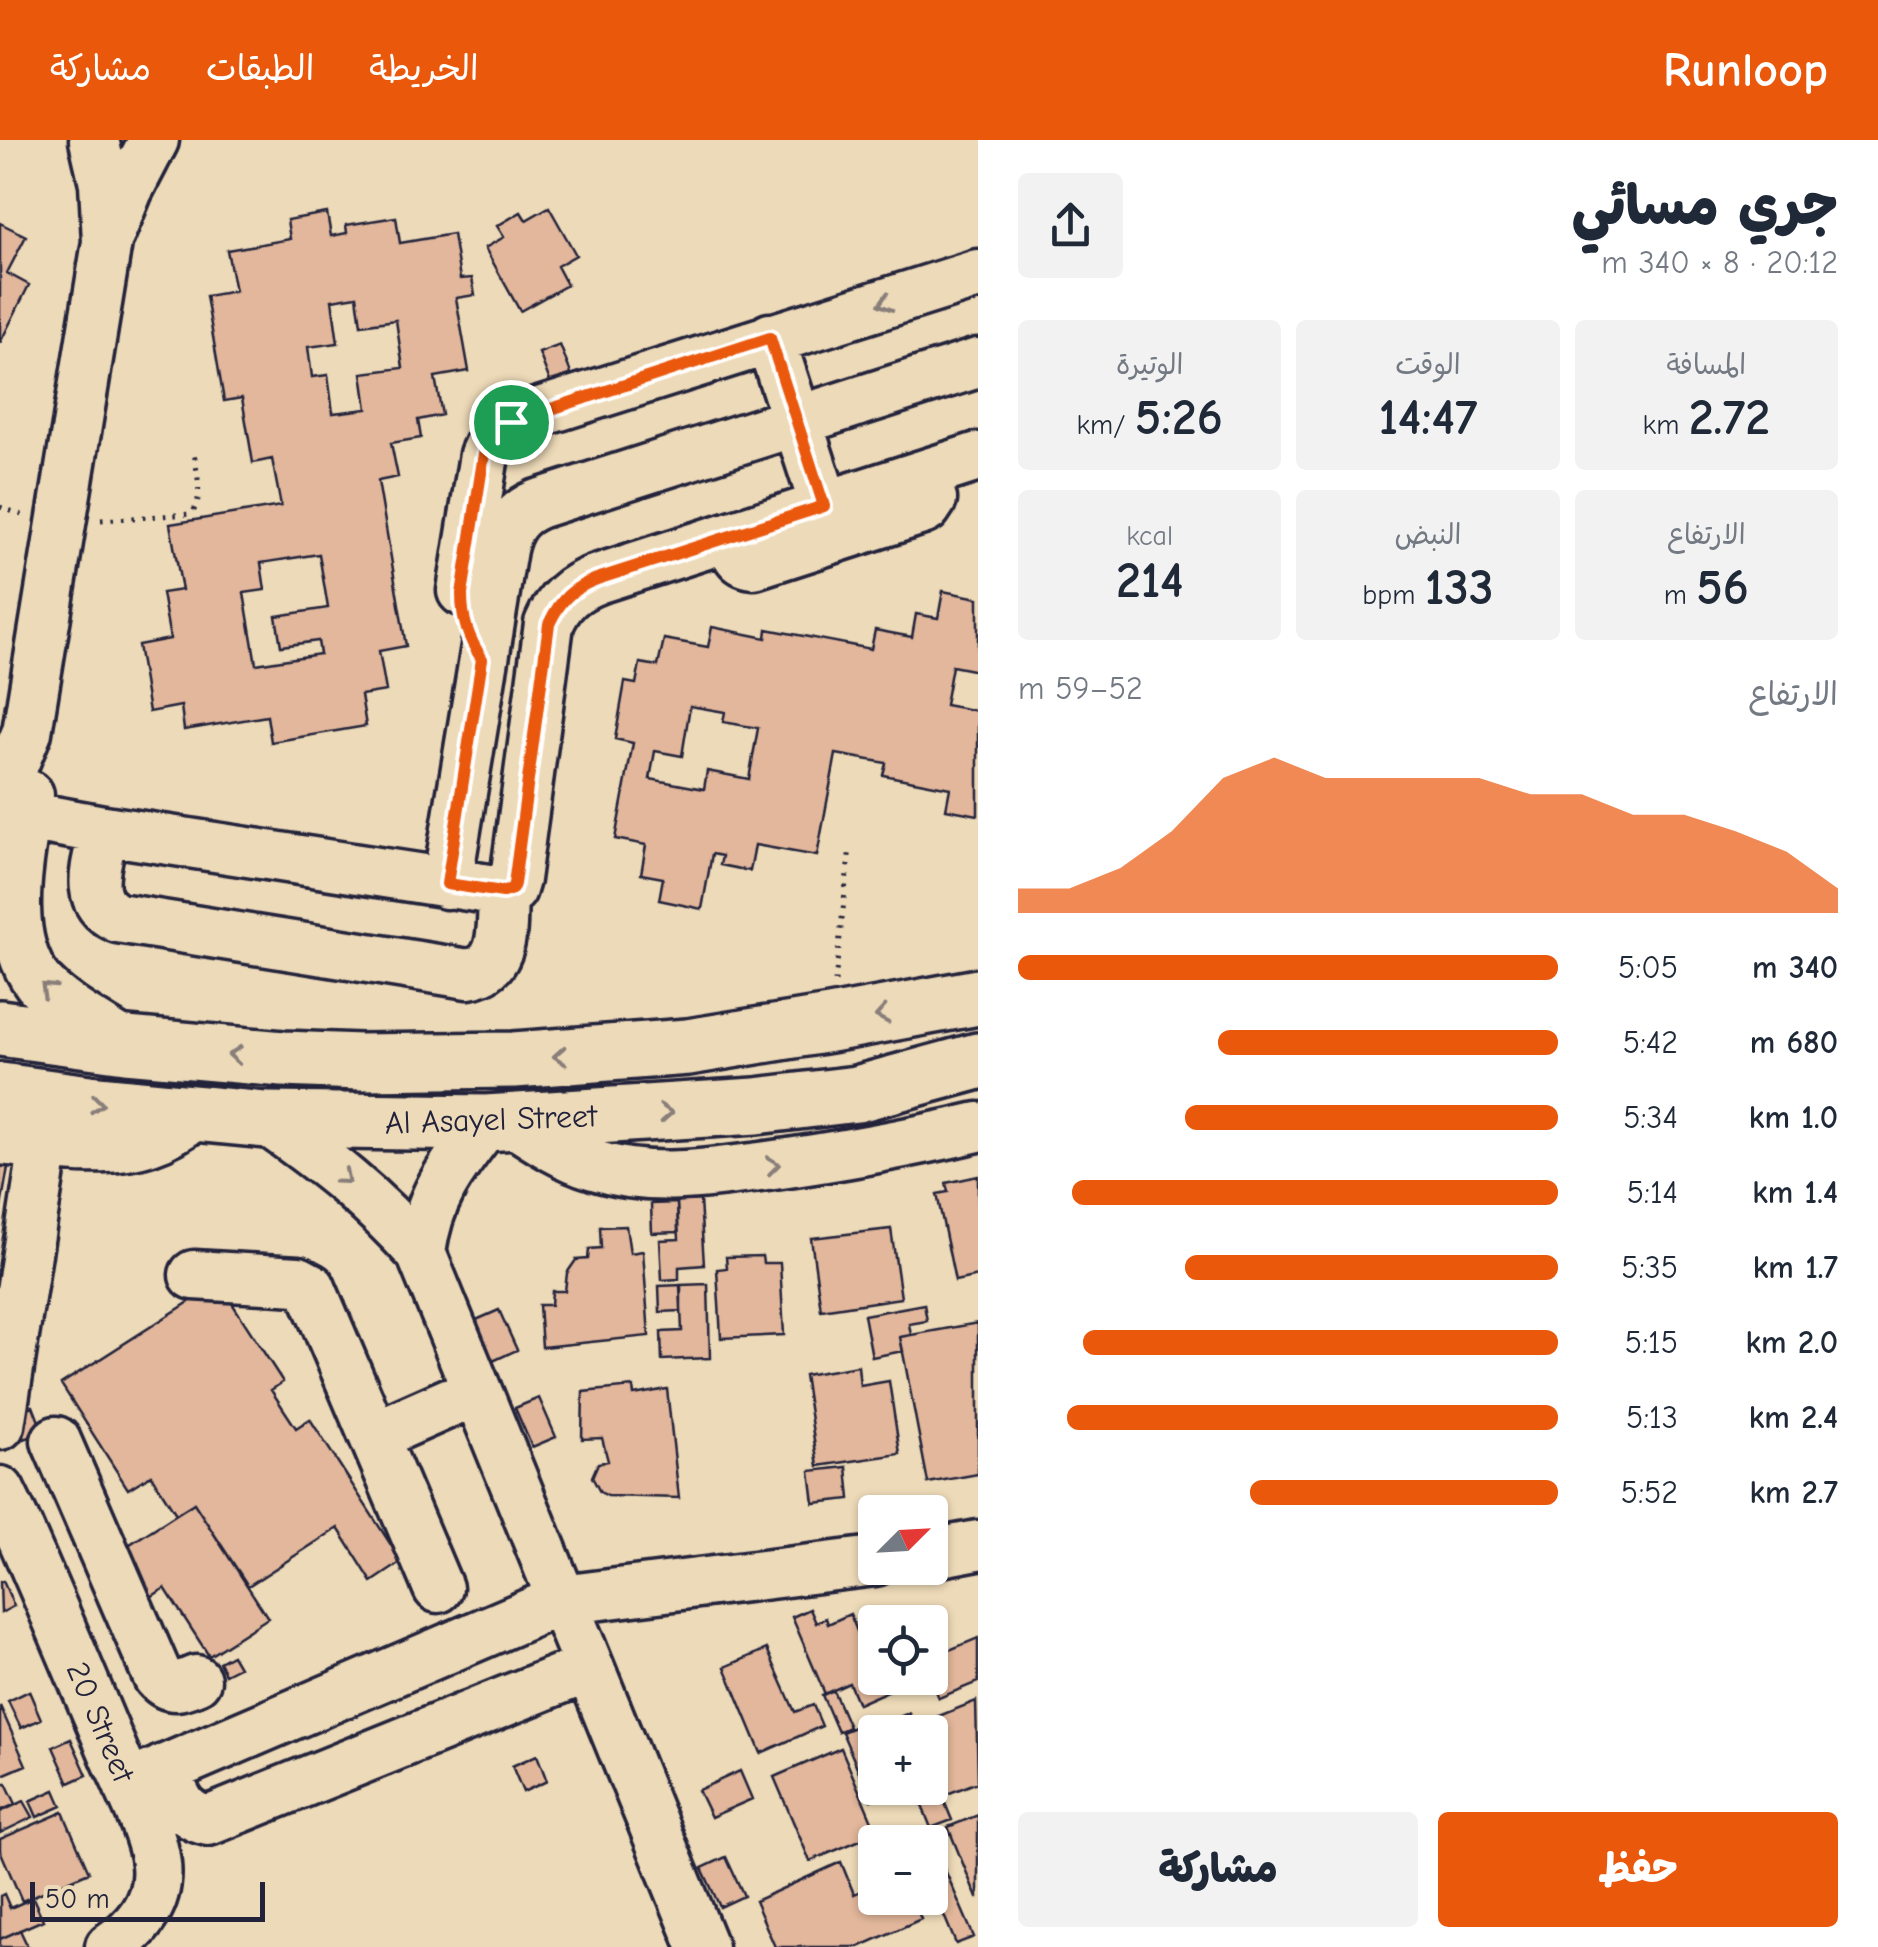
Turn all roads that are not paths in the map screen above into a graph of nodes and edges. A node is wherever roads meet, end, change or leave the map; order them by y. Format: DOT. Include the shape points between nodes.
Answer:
graph roads {
  1 [pos="94,140"];
  2 [pos="127,140"];
  3 [pos="152,140"];
  4 [pos="107,242"];
  5 [pos="978,274"];
  6 [pos="770,338"];
  7 [pos="978,363"];
  8 [pos="798,422"];
  9 [pos="498,429"];
  10 [pos="978,458"];
  11 [pos="926,474"];
  12 [pos="824,506"];
  13 [pos="526,508"];
  14 [pos="730,536"];
  15 [pos="482,659"];
  16 [pos="8,817"];
  17 [pos="104,830"];
  18 [pos="447,884"];
  19 [pos="503,892"];
  20 [pos="978,997"];
  21 [pos="0,1028"];
  22 [pos="126,1045"];
  23 [pos="978,1061"];
  24 [pos="0,1091"];
  25 [pos="198,1114"];
  26 [pos="266,1120"];
  27 [pos="500,1123"];
  28 [pos="978,1127"];
  29 [pos="22,1142"];
  30 [pos="422,1253"];
  31 [pos="194,1275"];
  32 [pos="476,1391"];
  33 [pos="0,1425"];
  34 [pos="374,1436"];
  35 [pos="56,1441"];
  36 [pos="0,1491"];
  37 [pos="98,1539"];
  38 [pos="978,1545"];
  39 [pos="948,1551"];
  40 [pos="858,1563"];
  41 [pos="36,1569"];
  42 [pos="438,1588"];
  43 [pos="561,1600"];
  44 [pos="588,1668"];
  45 [pos="196,1680"];
  46 [pos="146,1777"];
  47 [pos="110,1947"];
  48 [pos="703,1947"];
  1 -- 4 [label="street"];
  2 -- 3 [label="street"];
  3 -- 4 [label="street"];
  4 -- 16 [label="street"];
  5 -- 6 [label="street, one-way"];
  6 -- 8 [label="street"];
  6 -- 9 [label="street"];
  7 -- 8 [label="street"];
  8 -- 12 [label="street"];
  8 -- 13 [label="street"];
  9 -- 13 [label="street"];
  9 -- 15 [label="street" via="484,454 462,594 466,629"];
  10 -- 11 [label="street"];
  11 -- 12 [label="street"];
  11 -- 14 [label="street" via="932,499 926,508 754,564 736,554"];
  12 -- 14 [label="street"];
  13 -- 15 [label="street" via="505,533"];
  14 -- 19 [label="street" via="581,585 556,608 515,879"];
  15 -- 18 [label="street"];
  16 -- 17 [label="street"];
  22 -- 16 [label="street, one-way" via="56,998 24,960 12,912"];
  17 -- 18 [label="street"];
  17 -- 19 [label="street" via="94,884 108,914 429,968 468,974 488,967 499,949"];
  18 -- 19 [label="street"];
  20 -- 22 [label="main road, Al Asayel Street, one-way" via="688,1046 514,1060 360,1062"];
  21 -- 22 [label="main road, Al Asayel Street"];
  27 -- 23 [label="main road, Al Asayel Street, one-way" via="857,1094"];
  24 -- 25 [label="main road, Al Asayel Street, one-way"];
  25 -- 26 [label="main road, Al Asayel Street"];
  25 -- 29 [label="street" via="146,1142 116,1147"];
  26 -- 27 [label="main road, Al Asayel Street"];
  26 -- 30 [label="street, one-way" via="337,1171"];
  27 -- 28 [label="street, one-way" via="594,1166 679,1177 817,1159"];
  27 -- 30 [label="street" via="444,1178 424,1227"];
  29 -- 33 [label="street"];
  30 -- 32 [label="street"];
  31 -- 34 [label="street" via="311,1288"];
  32 -- 34 [label="street"];
  32 -- 43 [label="street"];
  34 -- 42 [label="street"];
  35 -- 37 [label="street"];
  36 -- 41 [label="street, 20 Street"];
  37 -- 41 [label="street"];
  37 -- 45 [label="street" via="158,1677 176,1687"];
  38 -- 39 [label="street"];
  40 -- 43 [label="street"];
  41 -- 46 [label="street, 20 Street"];
  43 -- 44 [label="street"];
  43 -- 46 [label="street"];
  44 -- 46 [label="street" via="208,1822 192,1818"];
  44 -- 48 [label="street"];
  46 -- 47 [label="street, 20 Street" via="155,1890 129,1935"];
}
